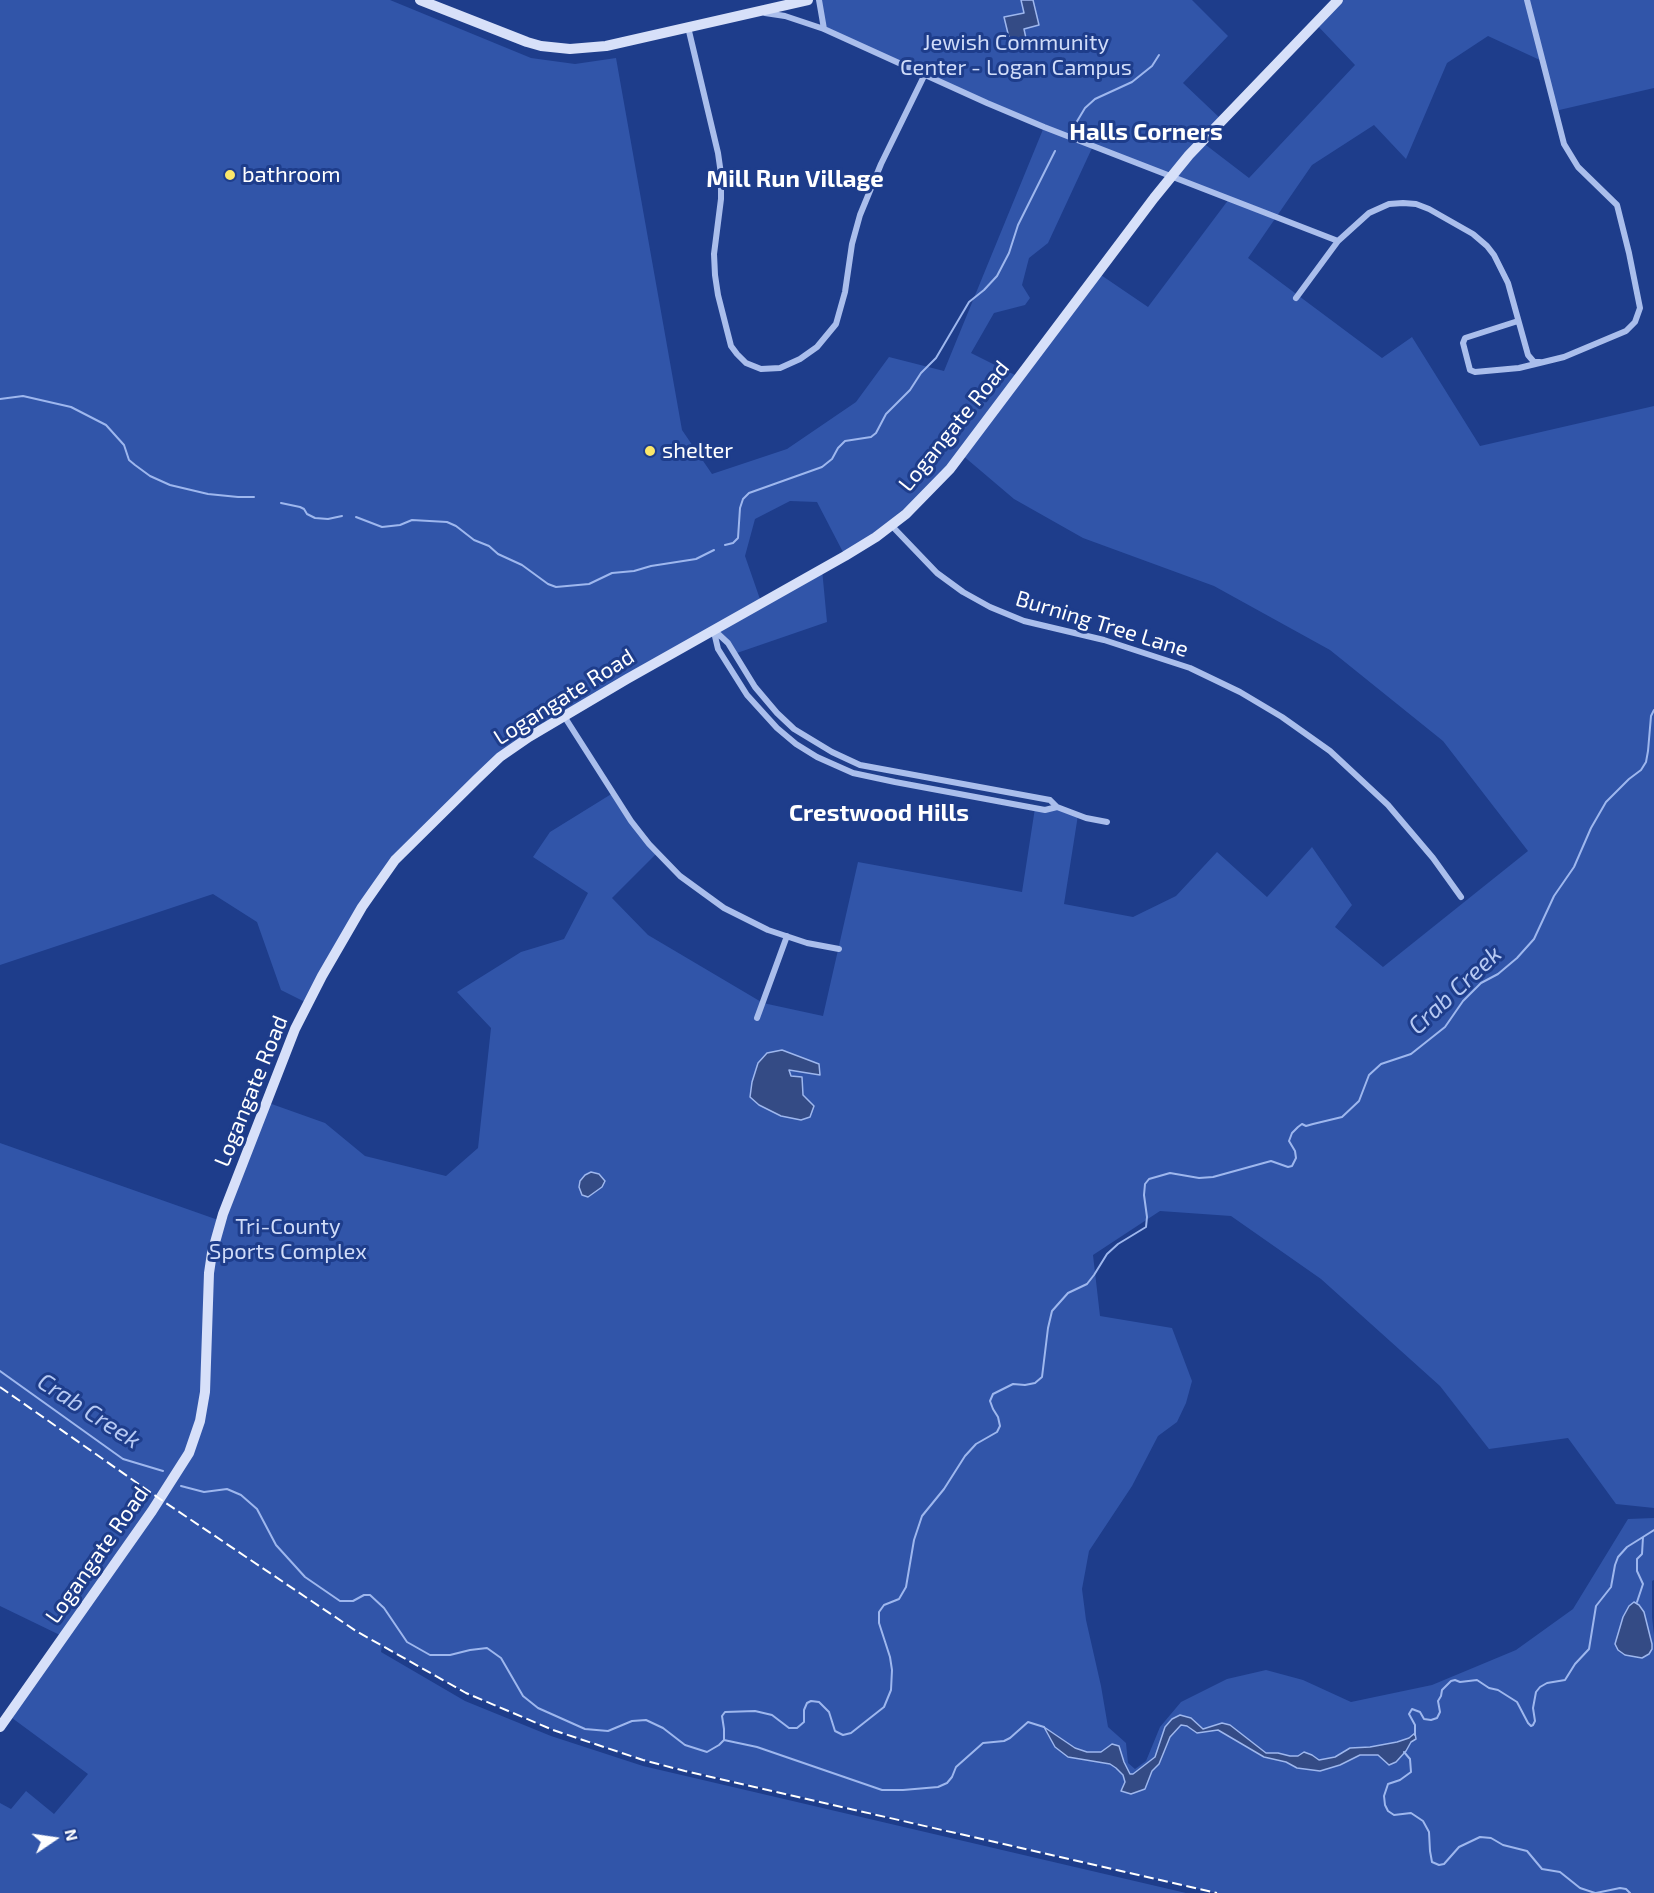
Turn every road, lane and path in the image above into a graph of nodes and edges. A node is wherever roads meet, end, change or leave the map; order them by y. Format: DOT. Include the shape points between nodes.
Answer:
graph roads {
  1 [pos="420,0"];
  2 [pos="808,0"];
  3 [pos="819,0"];
  4 [pos="1338,0"];
  5 [pos="1527,0"];
  6 [pos="757,12"];
  7 [pos="688,27"];
  8 [pos="824,29"];
  9 [pos="925,74"];
  10 [pos="1173,176"];
  11 [pos="1338,241"];
  12 [pos="1296,298"];
  13 [pos="1518,321"];
  14 [pos="1542,363"];
  15 [pos="891,525"];
  16 [pos="714,630"];
  17 [pos="564,717"];
  18 [pos="860,765"];
  19 [pos="858,773"];
  20 [pos="1057,807"];
  21 [pos="1107,822"];
  22 [pos="1461,897"];
  23 [pos="787,936"];
  24 [pos="839,949"];
  25 [pos="757,1018"];
  26 [pos="0,1727"];
  1 -- 7 [label="street" via="527,42 558,48 595,48"];
  2 -- 6 [label="street"];
  3 -- 8 [label="street"];
  4 -- 10 [label="street, Logangate Road"];
  5 -- 14 [label="street" via="1564,144 1578,167 1617,205 1640,300 1635,322 1626,331"];
  6 -- 7 [label="street"];
  6 -- 8 [label="street" via="785,16"];
  7 -- 9 [label="street" via="721,174 714,254 718,295 731,346 746,363 761,369 780,368 800,359 825,340 836,324 860,215"];
  8 -- 9 [label="street"];
  9 -- 10 [label="street"];
  10 -- 11 [label="street"];
  10 -- 15 [label="street, Logangate Road" via="950,469"];
  11 -- 12 [label="street"];
  11 -- 13 [label="street" via="1369,213 1383,206 1403,202 1429,209 1473,234 1494,255 1508,283"];
  13 -- 14 [label="street" via="1528,355 1534,362"];
  13 -- 14 [label="street" via="1465,338 1470,370"];
  15 -- 16 [label="street, Logangate Road" via="845,556"];
  15 -- 22 [label="street, Burning Tree Lane" via="937,573 990,607 1024,621 1104,639 1190,668 1282,717 1336,756 1388,805"];
  16 -- 17 [label="street, Logangate Road"];
  16 -- 18 [label="street" via="728,644 755,687 794,729"];
  16 -- 19 [label="street" via="718,649 762,713 796,744"];
  17 -- 23 [label="street" via="631,821 668,864 724,908"];
  17 -- 26 [label="street, Logangate Road" via="500,757 395,860 322,976 284,1055 217,1235 207,1298 205,1392 189,1453"];
  18 -- 19 [label="street"];
  18 -- 20 [label="street" via="1050,800"];
  19 -- 20 [label="street" via="1045,810"];
  20 -- 21 [label="street"];
  23 -- 24 [label="street"];
  23 -- 25 [label="street"];
}
